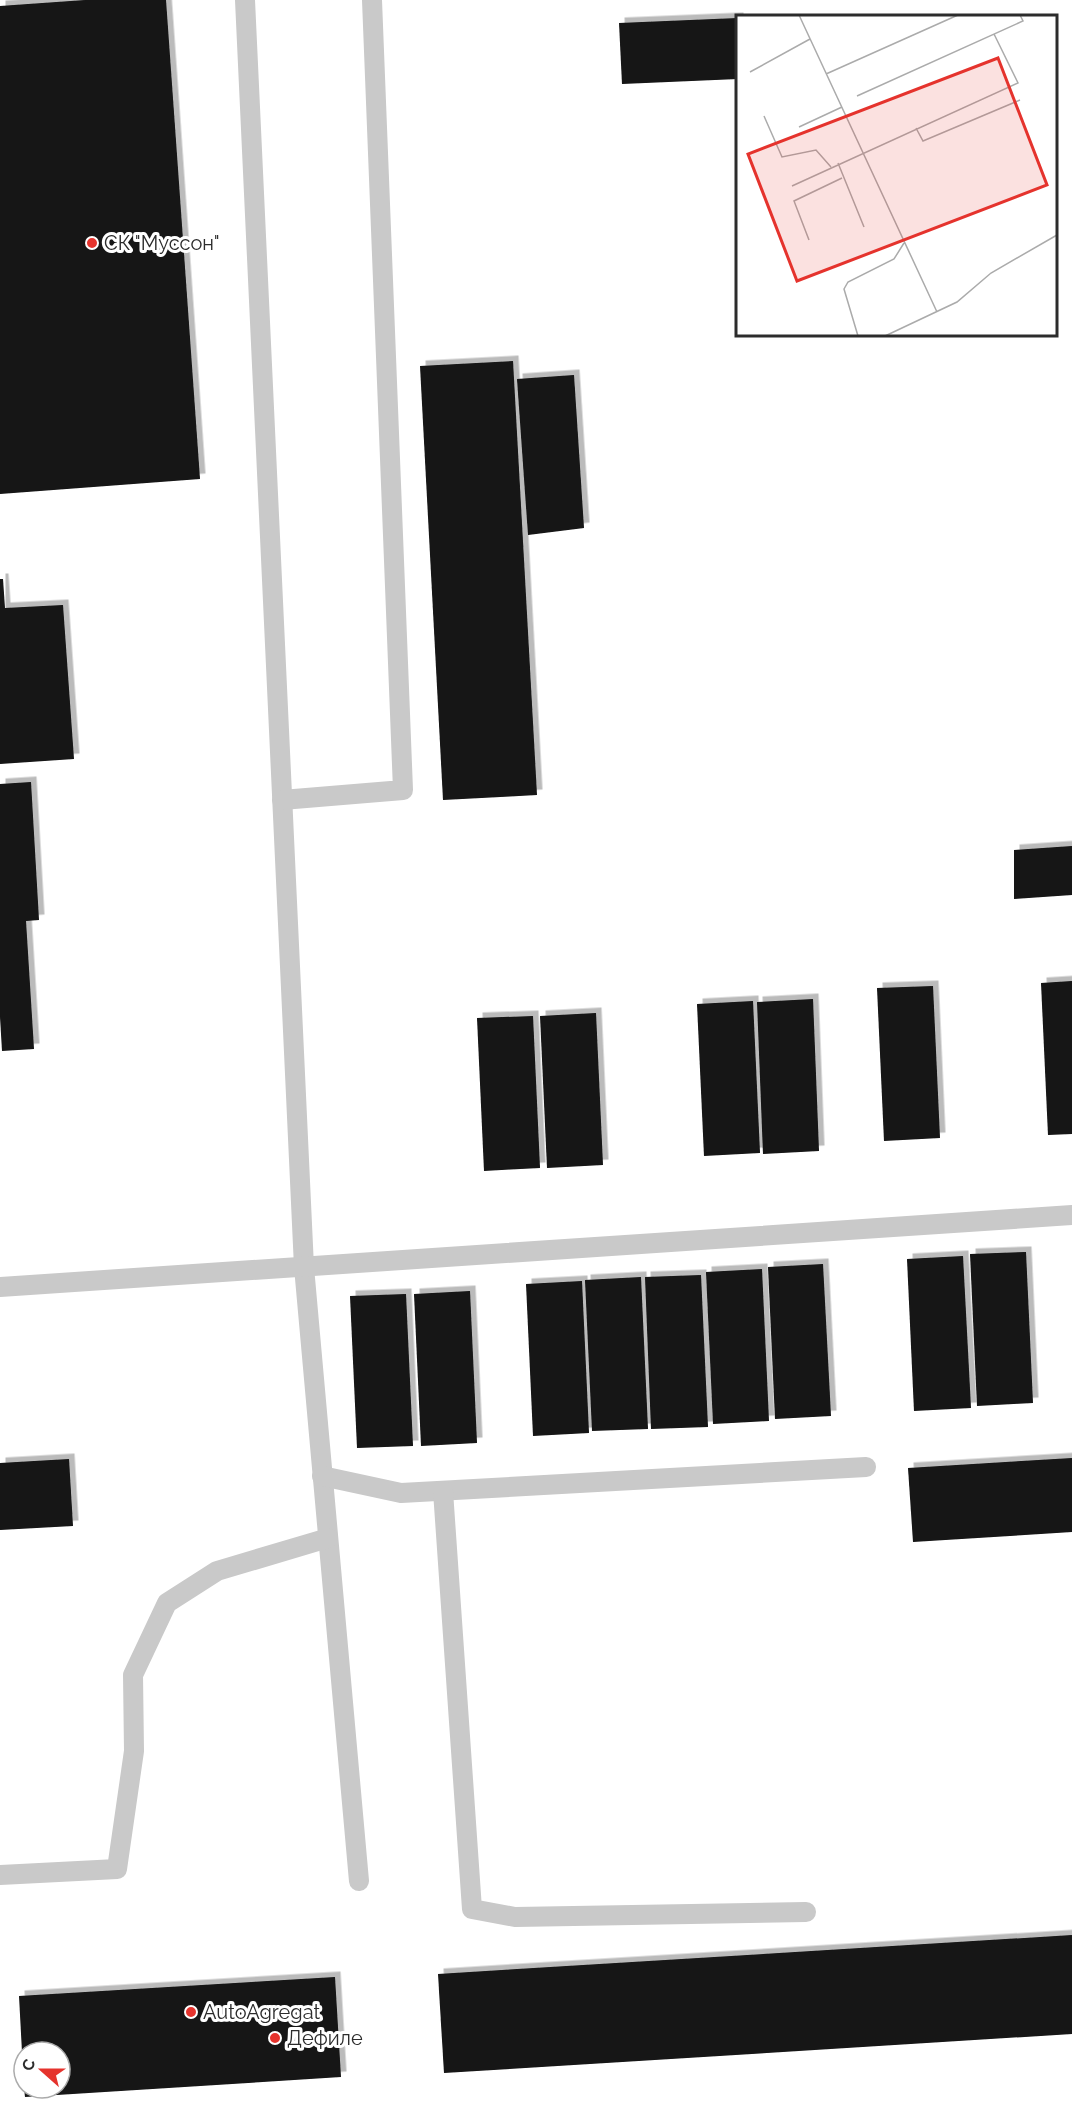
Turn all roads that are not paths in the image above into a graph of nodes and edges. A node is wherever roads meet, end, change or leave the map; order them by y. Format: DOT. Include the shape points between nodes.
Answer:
graph roads {
  1 [pos="245,0"];
  2 [pos="372,0"];
  3 [pos="282,800"];
  4 [pos="1072,1215"];
  5 [pos="303,1267"];
  6 [pos="0,1287"];
  7 [pos="866,1467"];
  8 [pos="322,1476"];
  9 [pos="443,1491"];
  10 [pos="328,1538"];
  11 [pos="0,1875"];
  12 [pos="359,1881"];
  13 [pos="806,1912"];
  1 -- 3 [label="lane"];
  2 -- 3 [label="lane" via="403,790"];
  3 -- 5 [label="lane"];
  4 -- 5 [label="lane"];
  5 -- 6 [label="lane"];
  5 -- 8 [label="lane"];
  7 -- 9 [label="lane"];
  8 -- 9 [label="lane" via="401,1493"];
  8 -- 10 [label="lane"];
  9 -- 13 [label="lane" via="472,1909 515,1917"];
  10 -- 11 [label="lane" via="217,1571 167,1603 133,1676 134,1751 117,1869"];
  10 -- 12 [label="lane"];
}
